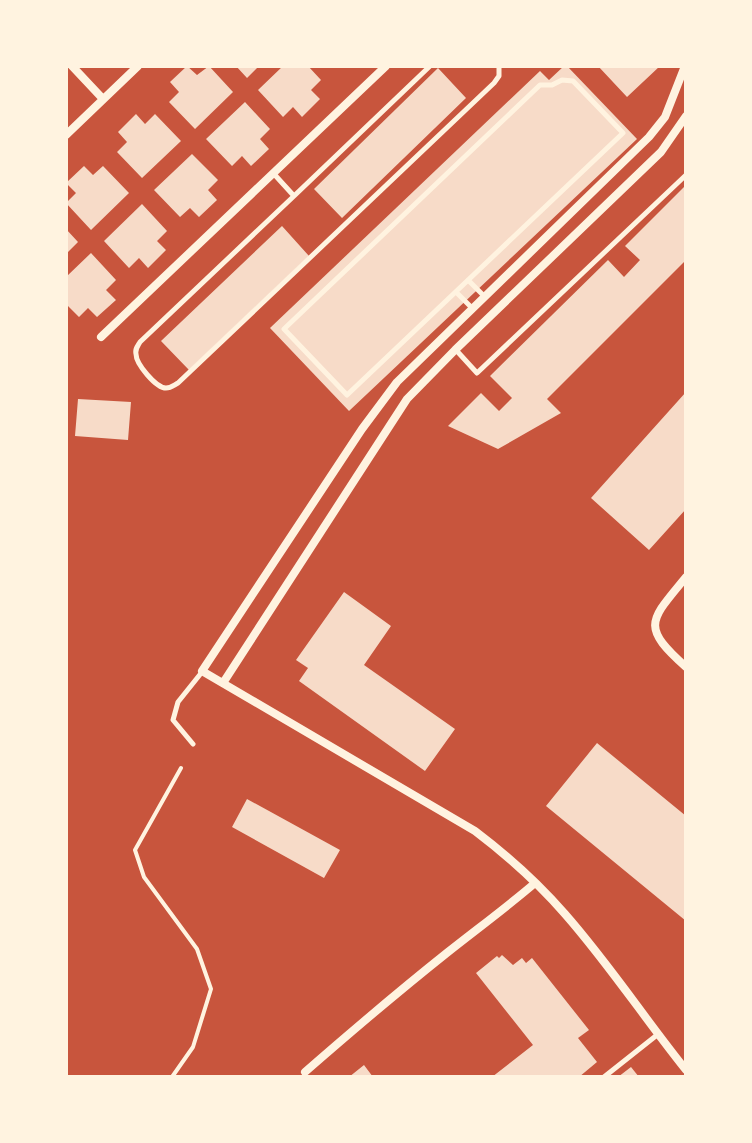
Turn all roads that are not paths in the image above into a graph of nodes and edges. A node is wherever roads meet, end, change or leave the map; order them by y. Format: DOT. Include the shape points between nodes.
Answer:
graph roads {
  1 [pos="72,66"];
  2 [pos="138,66"];
  3 [pos="386,66"];
  4 [pos="430,66"];
  5 [pos="499,66"];
  6 [pos="685,66"];
  7 [pos="103,99"];
  8 [pos="686,116"];
  9 [pos="66,135"];
  10 [pos="273,173"];
  11 [pos="686,175"];
  12 [pos="294,196"];
  13 [pos="468,280"];
  14 [pos="456,292"];
  15 [pos="485,297"];
  16 [pos="473,309"];
  17 [pos="101,337"];
  18 [pos="443,339"];
  19 [pos="455,350"];
  20 [pos="686,577"];
  21 [pos="686,667"];
  22 [pos="202,671"];
  23 [pos="223,683"];
  24 [pos="193,744"];
  25 [pos="535,883"];
  26 [pos="657,1035"];
  27 [pos="686,1070"];
  28 [pos="303,1074"];
  29 [pos="604,1077"];
  1 -- 7 [label="street"];
  2 -- 7 [label="street"];
  3 -- 10 [label="street"];
  4 -- 12 [label="lane"];
  5 -- 12 [label="lane" via="494,83 190,372 172,387 159,386 136,359 140,342"];
  6 -- 15 [label="street" via="665,117 649,137"];
  7 -- 9 [label="street"];
  8 -- 19 [label="street" via="661,152"];
  10 -- 12 [label="lane"];
  10 -- 17 [label="street"];
  11 -- 19 [label="lane" via="477,373"];
  13 -- 14 [label="lane"];
  13 -- 14 [label="lane" via="623,133 573,81 540,85 284,329 347,395"];
  13 -- 15 [label="lane"];
  14 -- 16 [label="lane"];
  15 -- 16 [label="street"];
  16 -- 18 [label="street"];
  18 -- 19 [label="street"];
  18 -- 22 [label="street" via="397,382 362,429"];
  19 -- 23 [label="street" via="407,399"];
  20 -- 21 [label="street" via="654,627 657,638"];
  22 -- 23 [label="street"];
  22 -- 24 [label="lane" via="178,702 173,720"];
  23 -- 25 [label="street" via="475,831"];
  25 -- 26 [label="street" via="596,951"];
  25 -- 28 [label="street"];
  26 -- 27 [label="street"];
  26 -- 29 [label="lane"];
}
